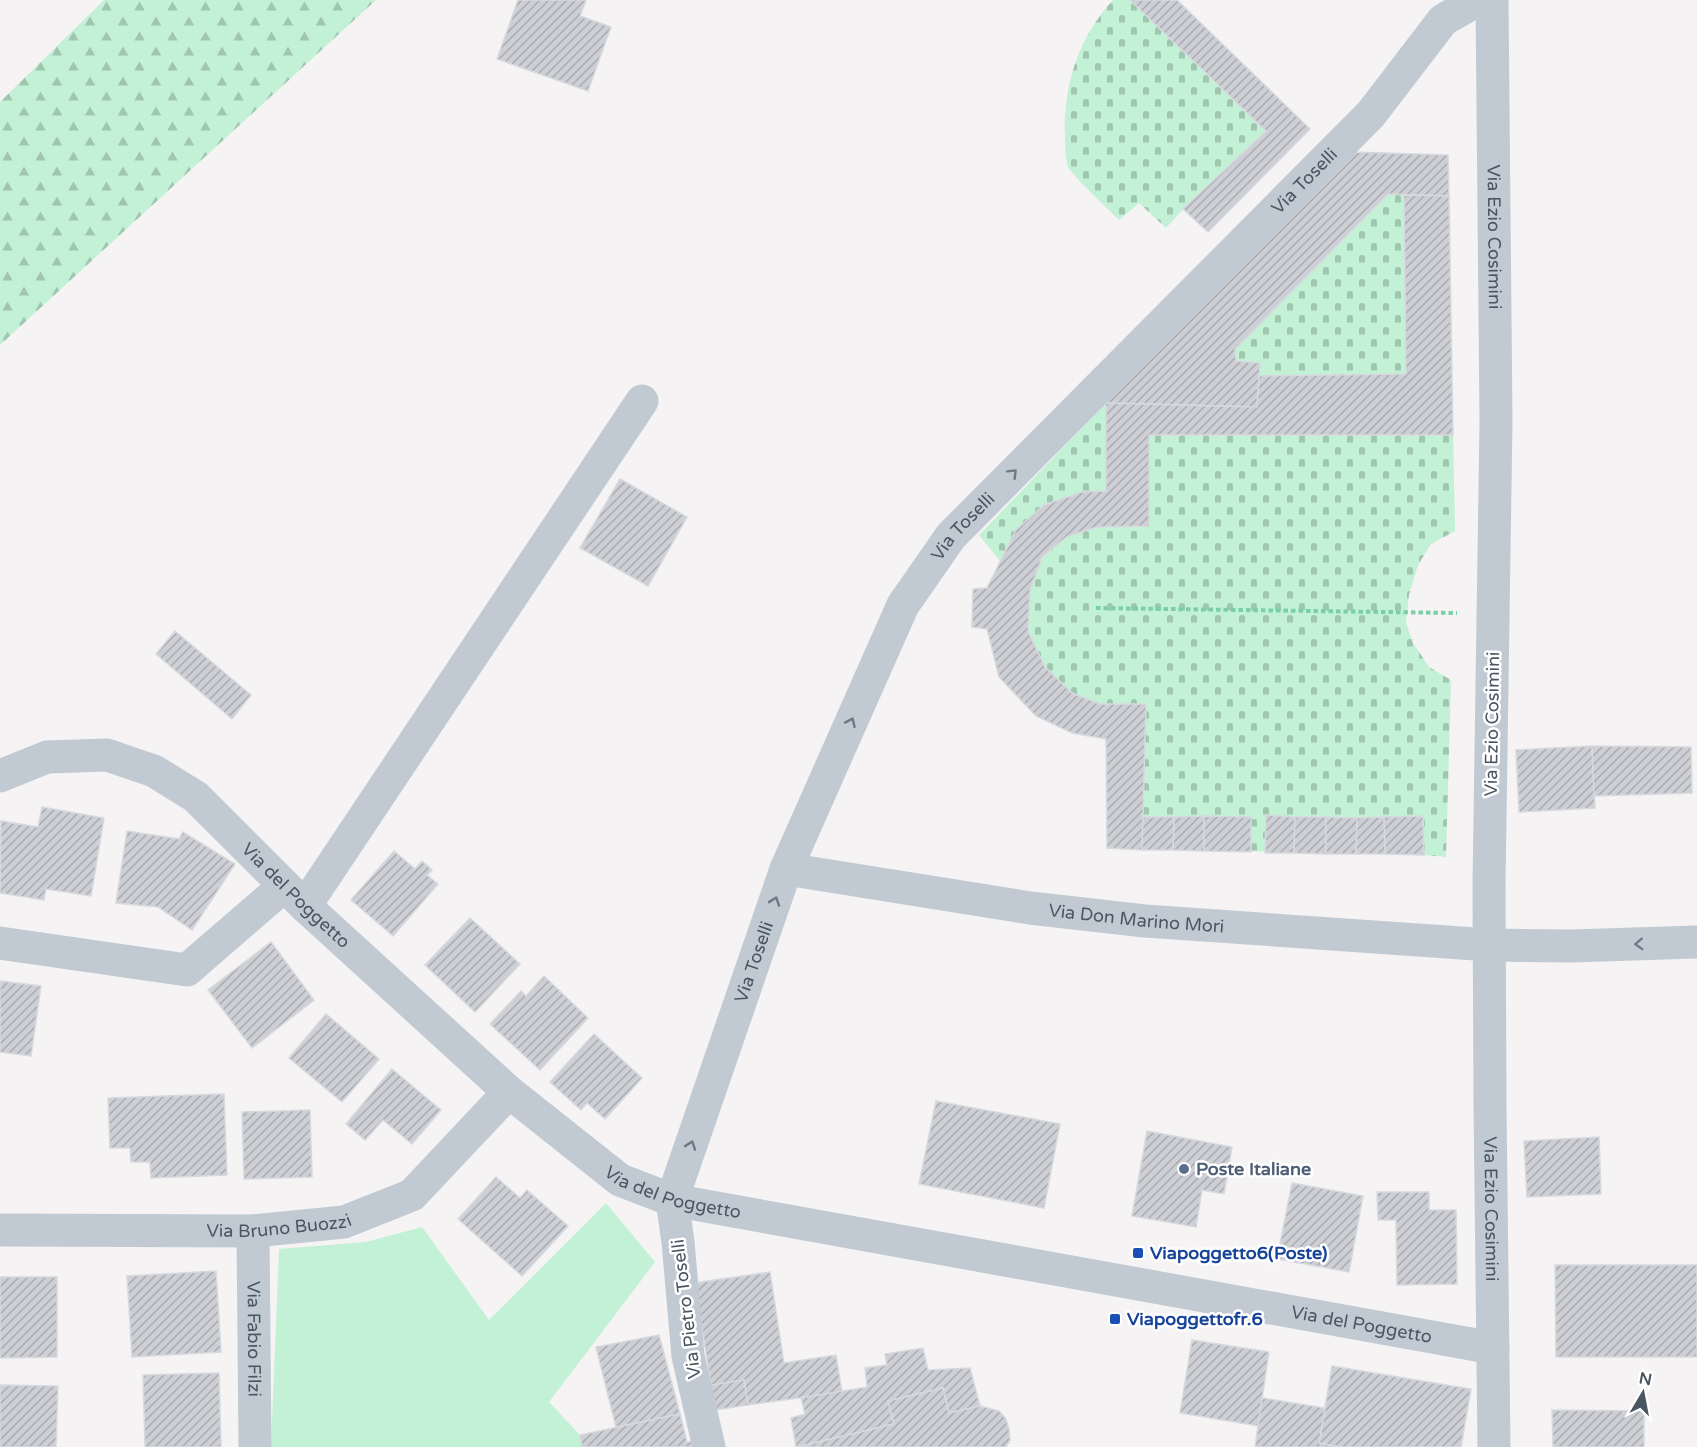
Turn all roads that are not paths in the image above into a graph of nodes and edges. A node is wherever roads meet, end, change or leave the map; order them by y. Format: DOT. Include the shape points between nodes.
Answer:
graph roads {
  1 [pos="1478,0"];
  2 [pos="1492,0"];
  3 [pos="642,401"];
  4 [pos="0,776"];
  5 [pos="786,869"];
  6 [pos="295,896"];
  7 [pos="1697,942"];
  8 [pos="0,943"];
  9 [pos="1490,945"];
  10 [pos="509,1092"];
  11 [pos="672,1200"];
  12 [pos="0,1230"];
  13 [pos="253,1231"];
  14 [pos="1493,1348"];
  15 [pos="705,1432"];
  16 [pos="255,1447"];
  17 [pos="1494,1447"];
  5 -- 1 [label="street, Via Toselli, one-way" via="903,605 951,536 1371,114 1443,20"];
  2 -- 9 [label="street, Via Ezio Cosimini" via="1496,421"];
  3 -- 6 [label="street"];
  4 -- 6 [label="street, Via del Poggetto" via="47,757 107,755 154,771 196,797"];
  5 -- 9 [label="street, Via Don Marino Mori" via="961,898 1134,920"];
  11 -- 5 [label="street, Via Toselli, one-way"];
  6 -- 8 [label="street" via="187,970"];
  6 -- 10 [label="street, Via del Poggetto"];
  7 -- 9 [label="street, Via Don Marino Mori, one-way"];
  9 -- 14 [label="street, Via Ezio Cosimini"];
  10 -- 11 [label="street, Via del Poggetto" via="620,1180"];
  10 -- 13 [label="street, Via Bruno Buozzi" via="412,1195 344,1222"];
  11 -- 14 [label="street, Via del Poggetto"];
  11 -- 15 [label="street, Via Pietro Toselli" via="688,1356"];
  12 -- 13 [label="street, Via Bruno Buozzi"];
  13 -- 16 [label="street, Via Fabio Filzi"];
  14 -- 17 [label="street, Via Ezio Cosimini"];
}
